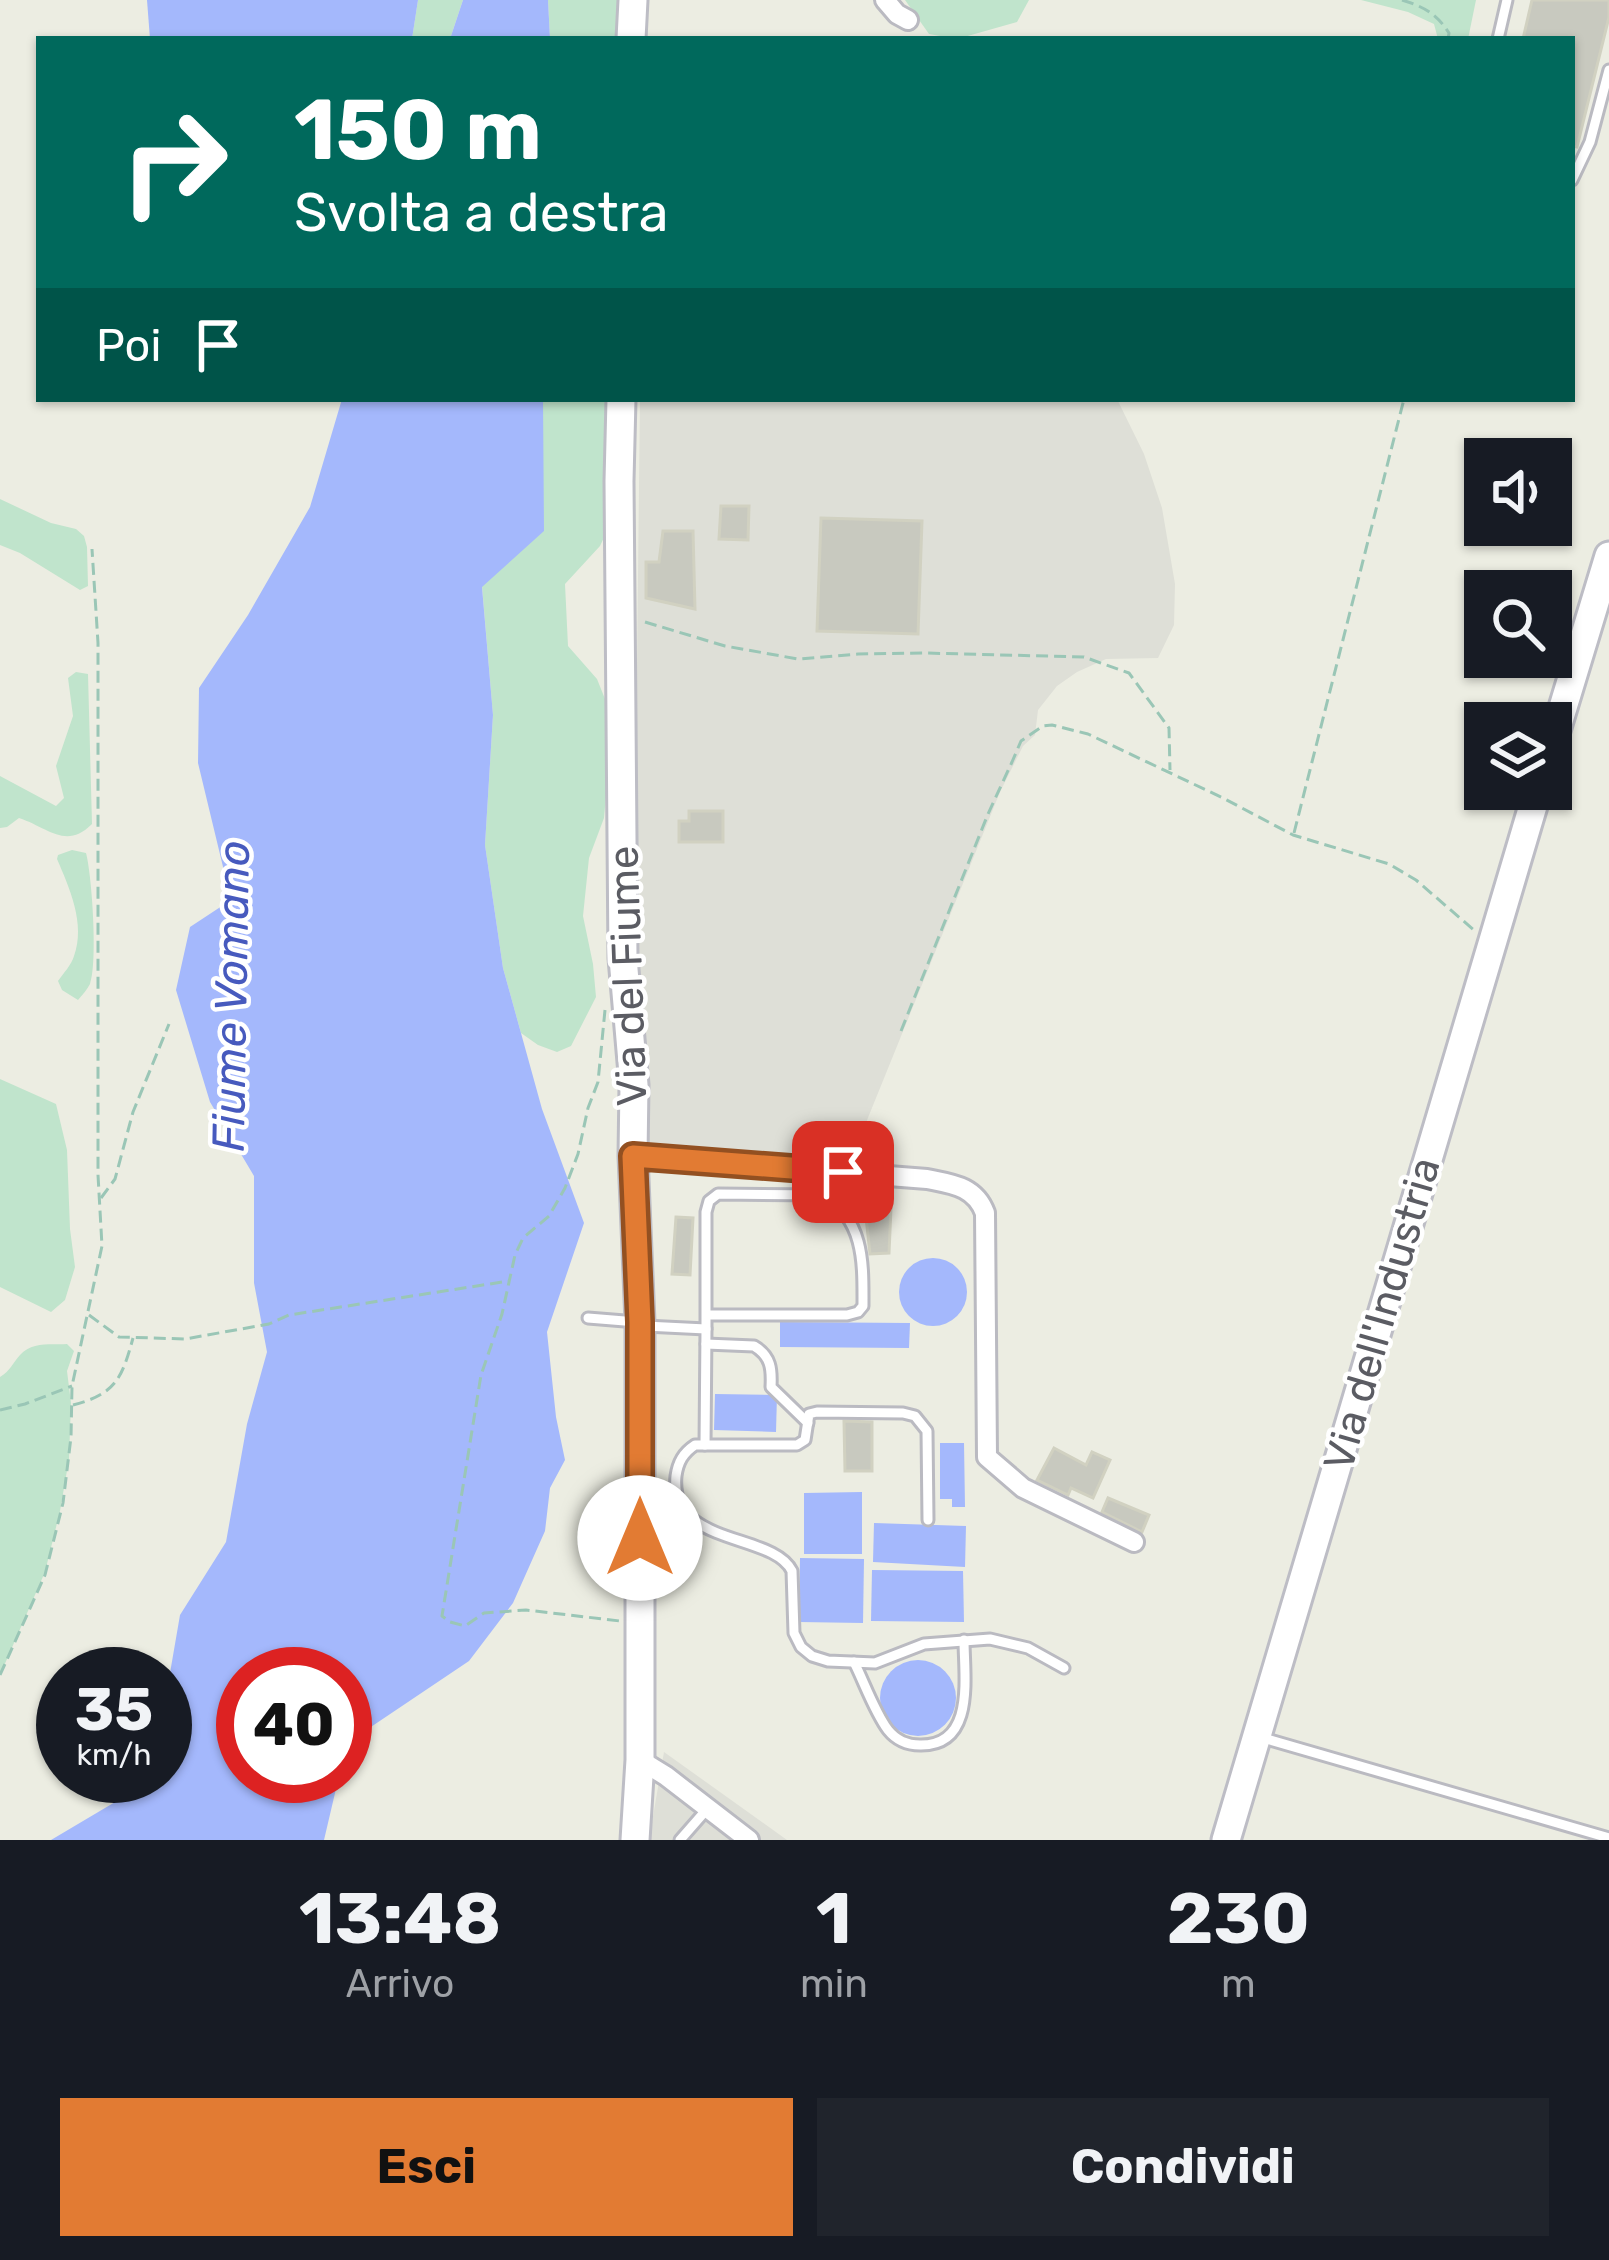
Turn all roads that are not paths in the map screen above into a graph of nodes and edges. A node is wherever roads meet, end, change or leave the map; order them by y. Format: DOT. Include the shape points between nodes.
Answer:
graph roads {
  1 [pos="633,0"];
  2 [pos="885,0"];
  3 [pos="1507,0"];
  4 [pos="908,20"];
  5 [pos="632,36"];
  6 [pos="1499,36"];
  7 [pos="1609,70"];
  8 [pos="1575,174"];
  9 [pos="621,402"];
  10 [pos="1609,556"];
  11 [pos="1565,702"];
  12 [pos="1532,810"];
  13 [pos="633,1156"];
  14 [pos="706,1315"];
  15 [pos="588,1318"];
  16 [pos="640,1324"];
  17 [pos="706,1329"];
  18 [pos="706,1344"];
  19 [pos="808,1423"];
  20 [pos="706,1444"];
  21 [pos="928,1520"];
  22 [pos="1134,1542"];
  23 [pos="964,1640"];
  24 [pos="854,1662"];
  25 [pos="1064,1668"];
  26 [pos="1258,1736"];
  27 [pos="640,1760"];
  28 [pos="708,1808"];
  29 [pos="1609,1838"];
  30 [pos="635,1840"];
  31 [pos="680,1840"];
  32 [pos="749,1840"];
  33 [pos="1226,1840"];
  1 -- 5 [label="street"];
  2 -- 4 [label="street"];
  3 -- 6 [label="lane"];
  7 -- 8 [label="lane"];
  9 -- 13 [label="street, Via del Fiume" via="623,958"];
  10 -- 11 [label="street"];
  12 -- 26 [label="street, Via dell'Industria"];
  13 -- 16 [label="street, Via del Fiume"];
  13 -- 22 [label="street" via="927,1179 970,1190 985,1213 987,1457 1023,1488"];
  14 -- 14 [label="lane" via="858,1312 856,1232 824,1195 718,1194 706,1212"];
  14 -- 17 [label="lane"];
  15 -- 16 [label="lane"];
  16 -- 17 [label="lane"];
  16 -- 27 [label="street, Via del Fiume"];
  17 -- 18 [label="lane"];
  18 -- 19 [label="lane" via="760,1350 771,1387"];
  18 -- 20 [label="lane"];
  19 -- 20 [label="lane" via="796,1445"];
  19 -- 21 [label="lane" via="817,1412 914,1416 926,1431"];
  20 -- 24 [label="lane" via="679,1462 685,1510 722,1536 788,1563 801,1647 828,1661"];
  23 -- 24 [label="lane"];
  23 -- 24 [label="lane" via="964,1712 945,1739 929,1745 911,1745 884,1726"];
  23 -- 25 [label="lane" via="1009,1642"];
  26 -- 29 [label="lane"];
  26 -- 33 [label="street, Via dell'Industria"];
  27 -- 28 [label="street"];
  27 -- 30 [label="street, Via del Fiume"];
  28 -- 31 [label="lane"];
  28 -- 32 [label="street"];
}
